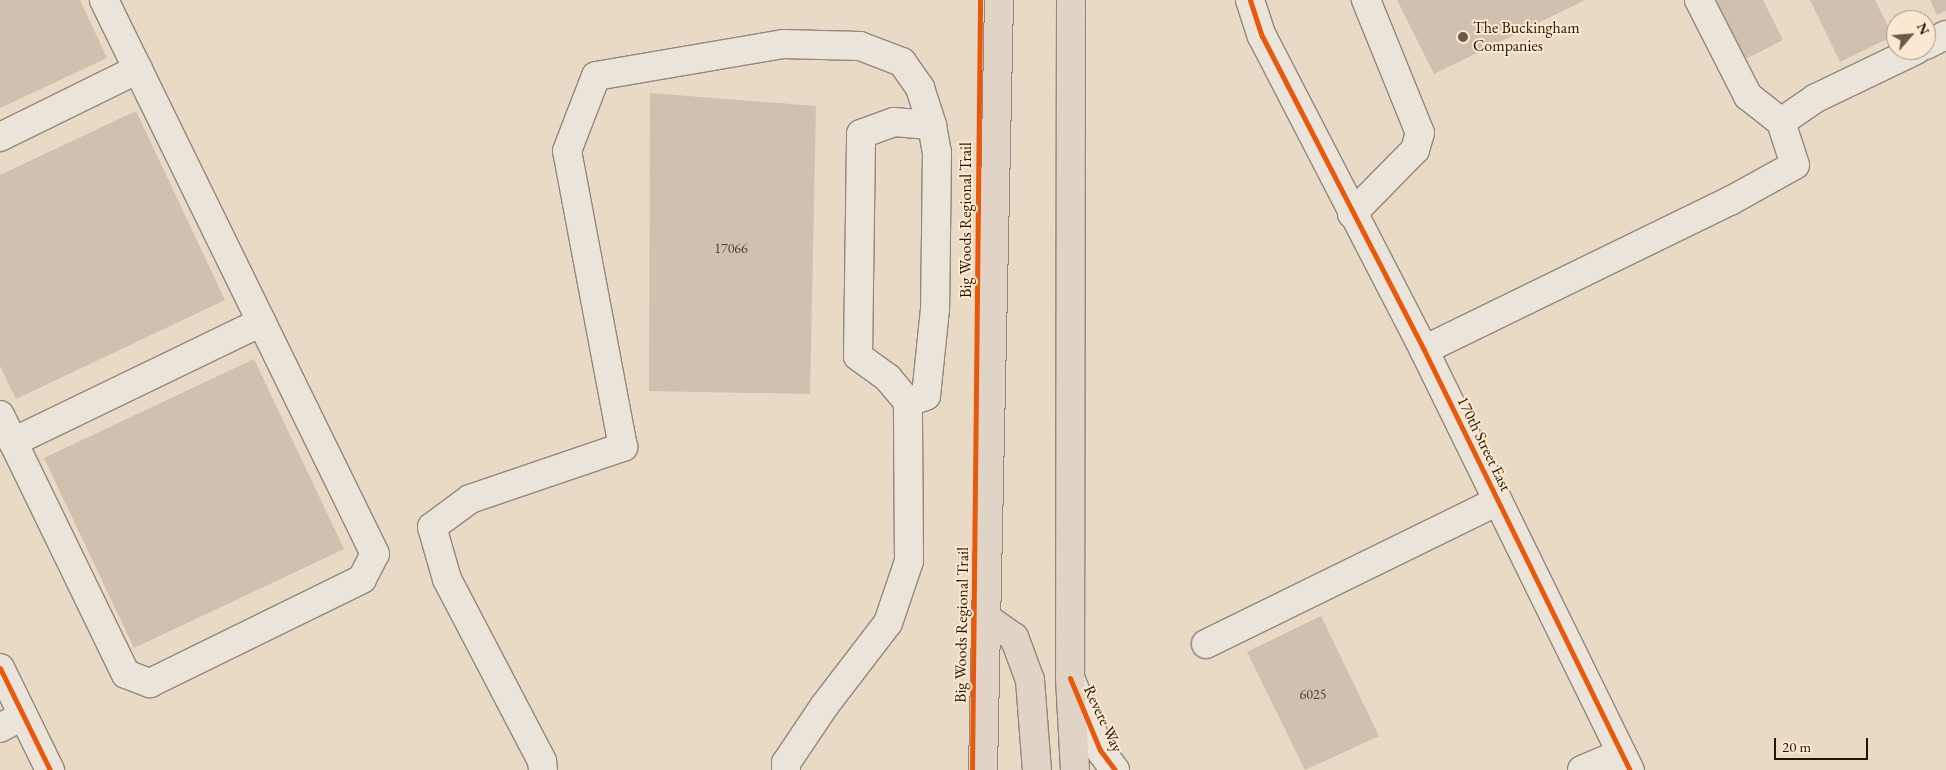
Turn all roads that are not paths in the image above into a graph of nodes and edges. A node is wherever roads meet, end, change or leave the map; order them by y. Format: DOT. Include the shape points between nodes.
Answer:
graph roads {
  1 [pos="104,0"];
  2 [pos="999,0"];
  3 [pos="1071,0"];
  4 [pos="1250,0"];
  5 [pos="1366,0"];
  6 [pos="1699,0"];
  7 [pos="1895,60"];
  8 [pos="138,69"];
  9 [pos="1781,122"];
  10 [pos="932,124"];
  11 [pos="0,137"];
  12 [pos="1352,214"];
  13 [pos="261,322"];
  14 [pos="1424,350"];
  15 [pos="908,402"];
  16 [pos="0,415"];
  17 [pos="13,442"];
  18 [pos="1498,502"];
  19 [pos="988,619"];
  20 [pos="1206,644"];
  21 [pos="0,668"];
  22 [pos="1070,678"];
  23 [pos="12,722"];
  24 [pos="1626,762"];
  25 [pos="50,770"];
  26 [pos="543,770"];
  27 [pos="786,770"];
  28 [pos="983,770"];
  29 [pos="1037,770"];
  30 [pos="1075,770"];
  31 [pos="1115,770"];
  32 [pos="1582,770"];
  1 -- 8 [label="street"];
  2 -- 19 [label="main road"];
  3 -- 22 [label="main road"];
  4 -- 12 [label="street, 170th Street East" via="1262,36"];
  5 -- 12 [label="street" via="1420,133 1415,150"];
  6 -- 9 [label="street" via="1748,96"];
  7 -- 9 [label="street" via="1816,98"];
  8 -- 11 [label="street"];
  8 -- 13 [label="street"];
  9 -- 14 [label="street" via="1794,165 1730,201"];
  10 -- 15 [label="street" via="937,152 934,309 926,396"];
  10 -- 15 [label="street" via="894,122 861,134 858,356 888,378"];
  10 -- 26 [label="street" via="920,88 902,62 860,46 783,44 596,76 567,150 623,447 470,499 432,527 447,579"];
  12 -- 14 [label="street, 170th Street East"];
  13 -- 17 [label="street"];
  13 -- 17 [label="street" via="375,554 362,579 150,683 126,674"];
  14 -- 18 [label="street, 170th Street East"];
  15 -- 27 [label="street" via="909,561 888,623 820,712 786,763"];
  16 -- 17 [label="street"];
  18 -- 20 [label="street"];
  18 -- 24 [label="street, 170th Street East"];
  19 -- 28 [label="main road"];
  19 -- 29 [label="main road" via="1014,637 1030,680"];
  21 -- 23 [label="street"];
  22 -- 30 [label="main road"];
  22 -- 31 [label="street, Revere Way" via="1100,750"];
  23 -- 25 [label="street"];
  24 -- 32 [label="street"];
}
